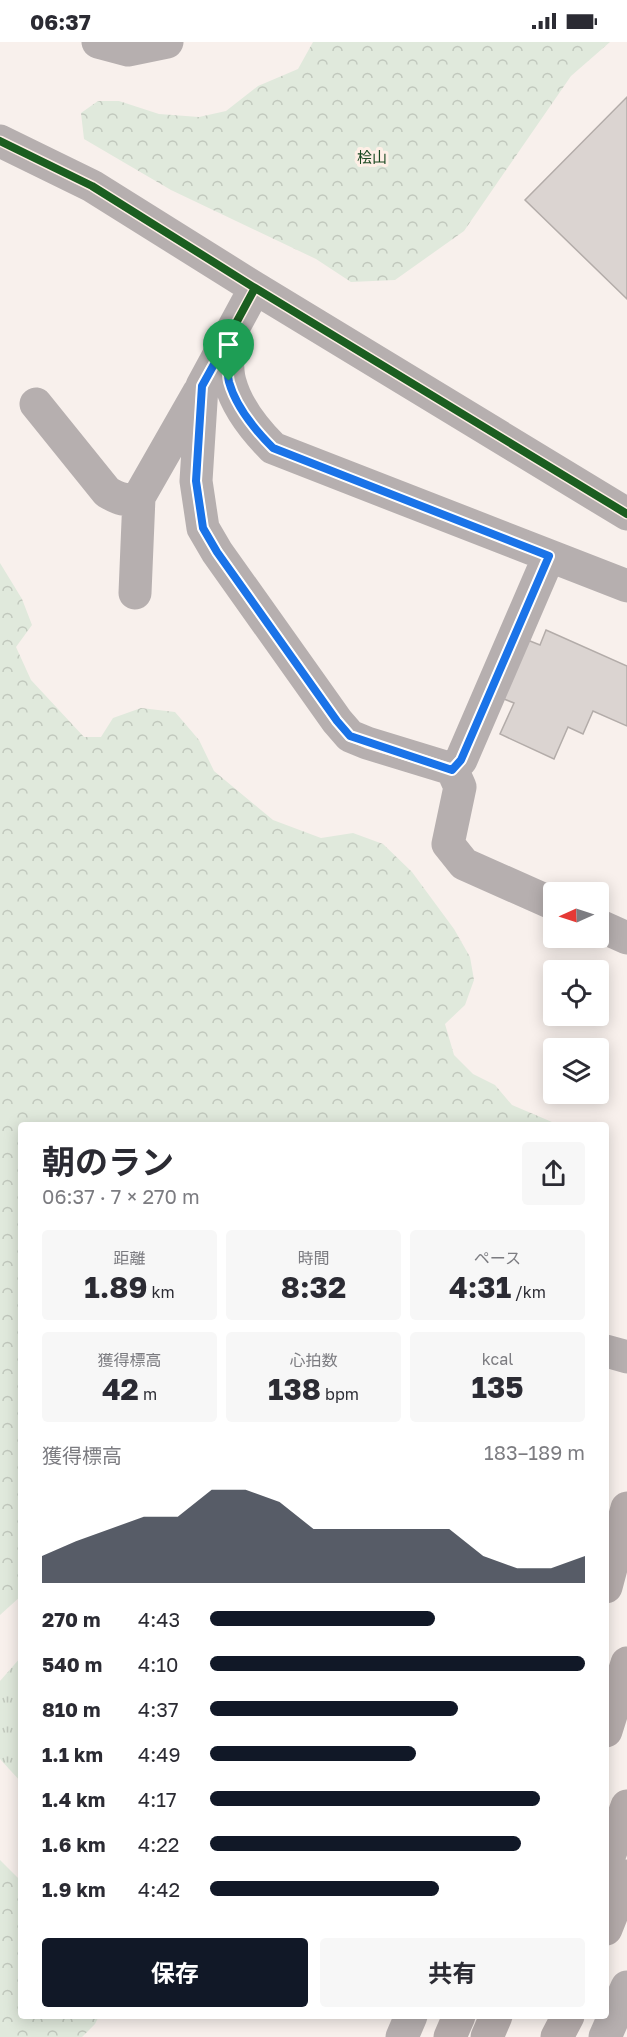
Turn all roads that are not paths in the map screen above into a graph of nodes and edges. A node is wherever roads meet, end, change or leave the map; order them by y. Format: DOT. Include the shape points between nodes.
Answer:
graph roads {
  1 [pos="98,42"];
  2 [pos="167,42"];
  3 [pos="0,141"];
  4 [pos="255,288"];
  5 [pos="228,339"];
  6 [pos="202,386"];
  7 [pos="36,404"];
  8 [pos="139,497"];
  9 [pos="627,514"];
  10 [pos="549,556"];
  11 [pos="627,586"];
  12 [pos="135,593"];
  13 [pos="452,770"];
  14 [pos="543,899"];
  15 [pos="609,930"];
  16 [pos="627,938"];
  17 [pos="609,1352"];
  18 [pos="627,1357"];
  19 [pos="627,1508"];
  20 [pos="609,1576"];
  21 [pos="627,1662"];
  22 [pos="609,1721"];
  23 [pos="627,1806"];
  24 [pos="609,1857"];
  25 [pos="627,1876"];
  26 [pos="609,1921"];
  27 [pos="627,1987"];
  28 [pos="410,2019"];
  29 [pos="458,2019"];
  30 [pos="495,2019"];
  31 [pos="543,2019"];
  32 [pos="566,2019"];
  33 [pos="402,2037"];
  34 [pos="450,2037"];
  35 [pos="487,2037"];
  36 [pos="535,2037"];
  37 [pos="557,2037"];
  38 [pos="605,2037"];
  1 -- 2 [label="street" via="128,50"];
  3 -- 4 [label="street" via="92,186"];
  4 -- 5 [label="street"];
  4 -- 9 [label="street"];
  5 -- 6 [label="street"];
  5 -- 10 [label="street" via="229,381 236,399 273,448"];
  6 -- 8 [label="street"];
  6 -- 13 [label="street" via="196,481 203,528 217,552 350,736"];
  7 -- 8 [label="street" via="107,492 129,501"];
  8 -- 12 [label="street"];
  10 -- 11 [label="street"];
  10 -- 13 [label="street" via="461,760"];
  13 -- 14 [label="street" via="460,787 448,844 464,864"];
  15 -- 16 [label="street"];
  17 -- 18 [label="street"];
  19 -- 20 [label="highway"];
  21 -- 22 [label="highway"];
  23 -- 24 [label="highway"];
  25 -- 26 [label="highway"];
  27 -- 38 [label="street"];
  28 -- 33 [label="street"];
  29 -- 34 [label="highway"];
  30 -- 35 [label="highway"];
  31 -- 36 [label="highway"];
  32 -- 37 [label="highway"];
}
